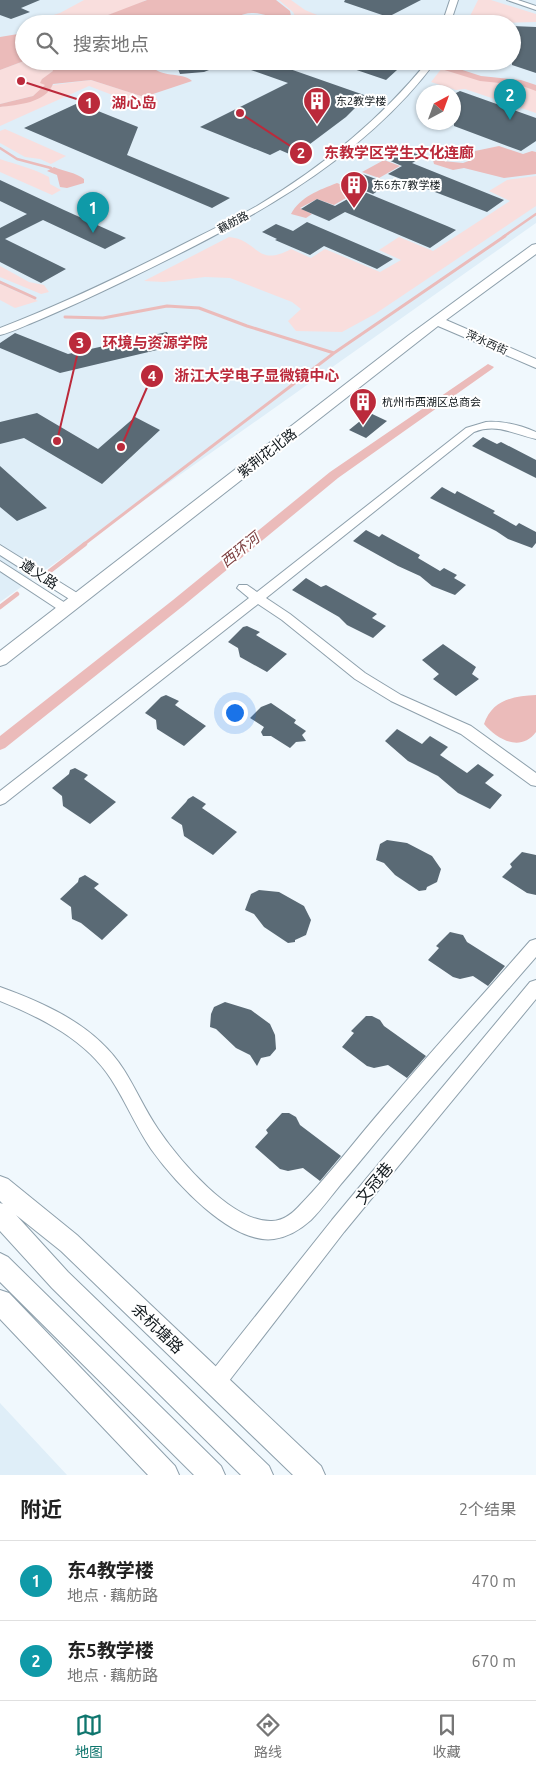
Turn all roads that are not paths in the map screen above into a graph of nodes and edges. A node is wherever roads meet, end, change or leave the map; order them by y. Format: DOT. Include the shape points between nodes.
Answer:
graph roads {
  1 [pos="454,0"];
  2 [pos="511,0"];
  3 [pos="536,8"];
  4 [pos="449,15"];
  5 [pos="413,70"];
  6 [pos="425,70"];
  7 [pos="536,248"];
  8 [pos="442,317"];
  9 [pos="0,325"];
  10 [pos="0,332"];
  11 [pos="496,341"];
  12 [pos="536,352"];
  13 [pos="536,364"];
  14 [pos="536,436"];
  15 [pos="0,549"];
  16 [pos="0,565"];
  17 [pos="243,588"];
  18 [pos="258,598"];
  19 [pos="78,599"];
  20 [pos="66,608"];
  21 [pos="0,660"];
  22 [pos="536,781"];
  23 [pos="0,799"];
  24 [pos="536,946"];
  25 [pos="536,987"];
  26 [pos="0,994"];
  27 [pos="0,1187"];
  28 [pos="0,1214"];
  29 [pos="0,1265"];
  30 [pos="0,1302"];
  31 [pos="215,1383"];
  32 [pos="166,1475"];
  33 [pos="212,1475"];
  34 [pos="260,1475"];
  35 [pos="312,1475"];
  1 -- 4 [label="street"];
  2 -- 3 [label="street"];
  5 -- 9 [label="street, 藕舫路" via="393,94 329,151 251,204 90,286"];
  6 -- 10 [label="street, 藕舫路" via="376,121 263,206 132,274"];
  7 -- 8 [label="main road, 紫荆花北路"];
  8 -- 11 [label="main road, 萍水西街"];
  8 -- 19 [label="main road, 紫荆花北路"];
  11 -- 12 [label="main road, 萍水西街"];
  11 -- 13 [label="main road, 萍水西街"];
  14 -- 18 [label="street" via="491,424 470,430"];
  15 -- 19 [label="street, 遵义路"];
  16 -- 20 [label="street, 遵义路"];
  17 -- 18 [label="street"];
  18 -- 22 [label="street" via="360,676 396,698 466,730"];
  18 -- 23 [label="street"];
  19 -- 20 [label="main road, 紫荆花北路"];
  20 -- 21 [label="main road, 紫荆花北路"];
  24 -- 26 [label="street" via="308,1210 296,1222 265,1230 238,1220 206,1199 153,1137 102,1054 80,1034 60,1020"];
  25 -- 31 [label="street, 文冠巷" via="338,1226"];
  27 -- 31 [label="main road, 余杭塘路" via="69,1243"];
  28 -- 34 [label="main road" via="60,1280"];
  29 -- 33 [label="main road"];
  30 -- 32 [label="main road"];
  31 -- 35 [label="main road, 余杭塘路"];
}
